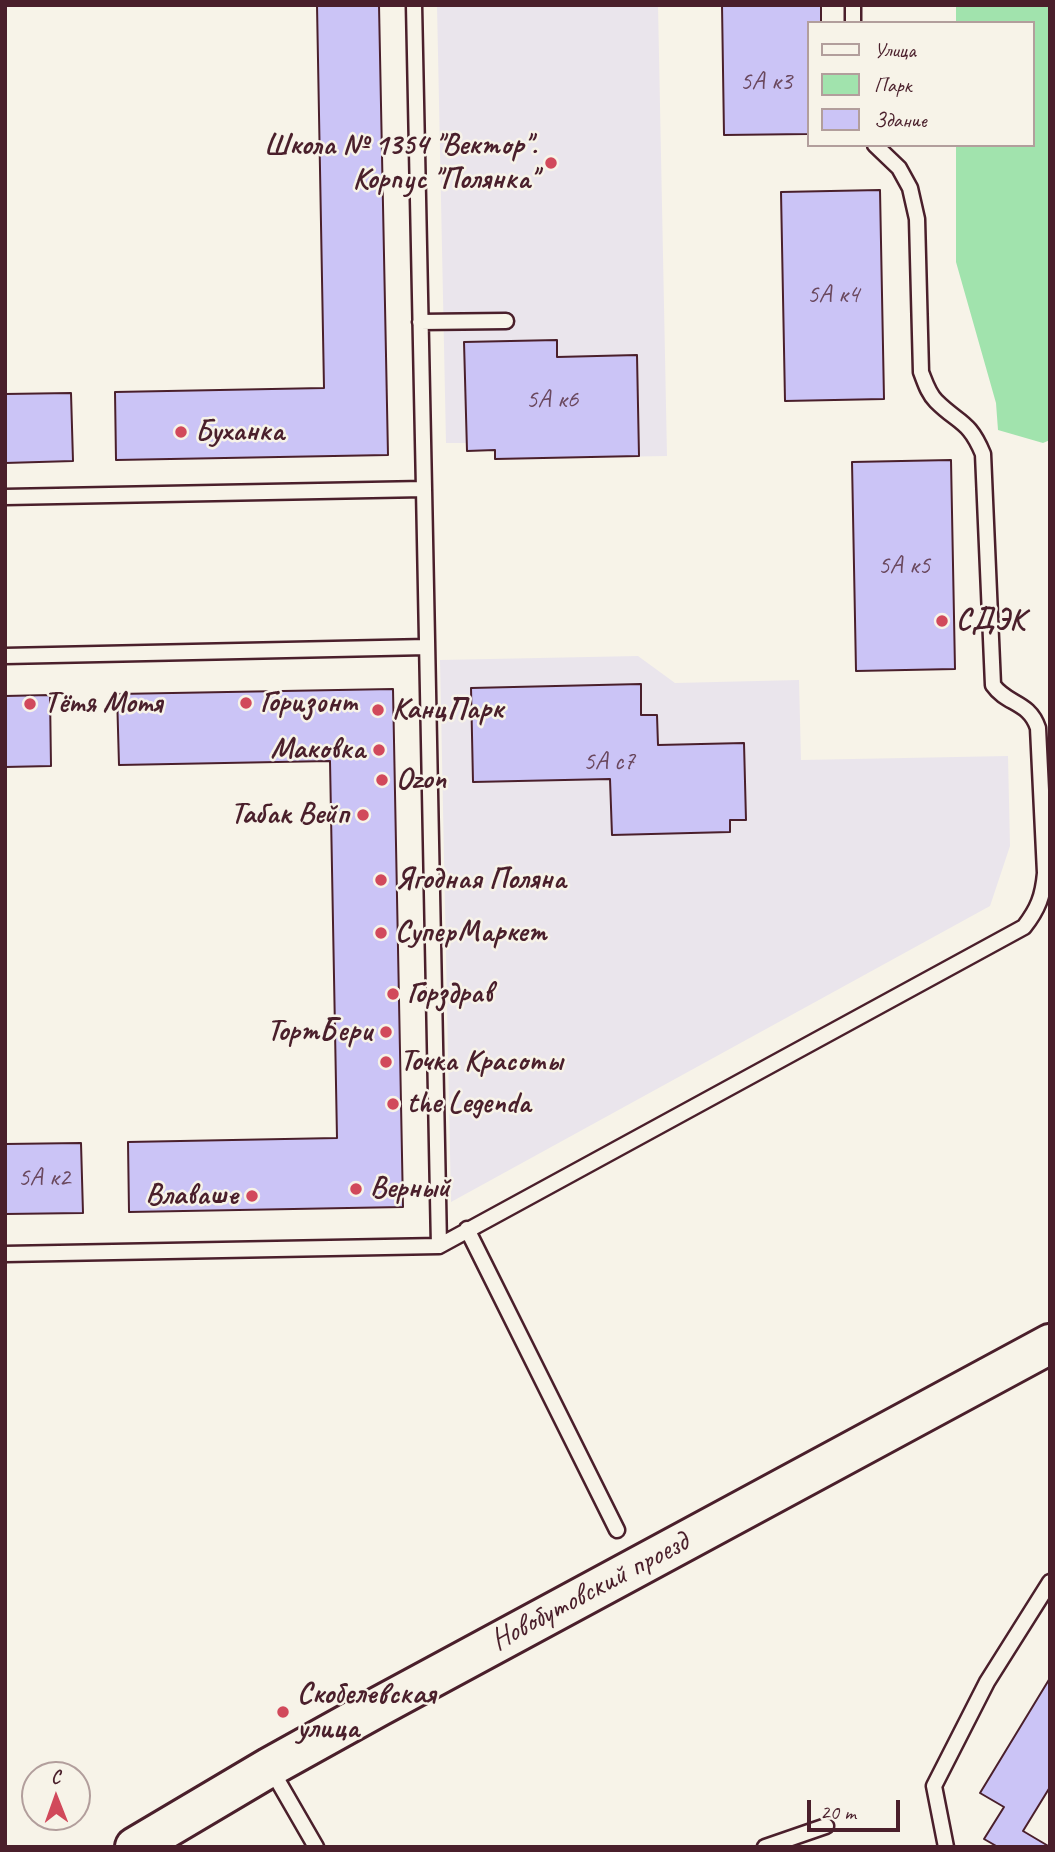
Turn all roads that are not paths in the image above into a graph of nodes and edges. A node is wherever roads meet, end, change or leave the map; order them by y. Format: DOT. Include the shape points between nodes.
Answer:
graph roads {
  1 [pos="414,5"];
  2 [pos="877,147"];
  3 [pos="506,321"];
  4 [pos="420,322"];
  5 [pos="424,489"];
  6 [pos="5,497"];
  7 [pos="427,647"];
  8 [pos="5,656"];
  9 [pos="467,1230"];
  10 [pos="439,1246"];
  11 [pos="5,1254"];
  12 [pos="1050,1344"];
  13 [pos="617,1530"];
  14 [pos="1050,1582"];
  15 [pos="270,1767"];
  16 [pos="826,1826"];
  17 [pos="164,1836"];
  18 [pos="135,1847"];
  19 [pos="316,1847"];
  20 [pos="765,1847"];
  21 [pos="946,1847"];
  1 -- 4 [label="lane"];
  2 -- 9 [label="lane" via="899,168 910,188 917,219 921,372 936,401 965,422 983,454 993,685 1000,695 1029,711 1038,728 1043,895 1024,927"];
  3 -- 4 [label="lane"];
  4 -- 5 [label="lane"];
  5 -- 6 [label="lane"];
  5 -- 7 [label="lane"];
  7 -- 8 [label="lane"];
  7 -- 10 [label="lane"];
  9 -- 10 [label="lane"];
  9 -- 13 [label="lane"];
  10 -- 11 [label="lane"];
  12 -- 15 [label="street, Новобутовский проезд"];
  14 -- 21 [label="lane" via="987,1682 934,1786"];
  15 -- 17 [label="street, Новобутовский проезд"];
  15 -- 19 [label="lane"];
  16 -- 20 [label="lane"];
  17 -- 18 [label="street, Новобутовский проезд"];
}
